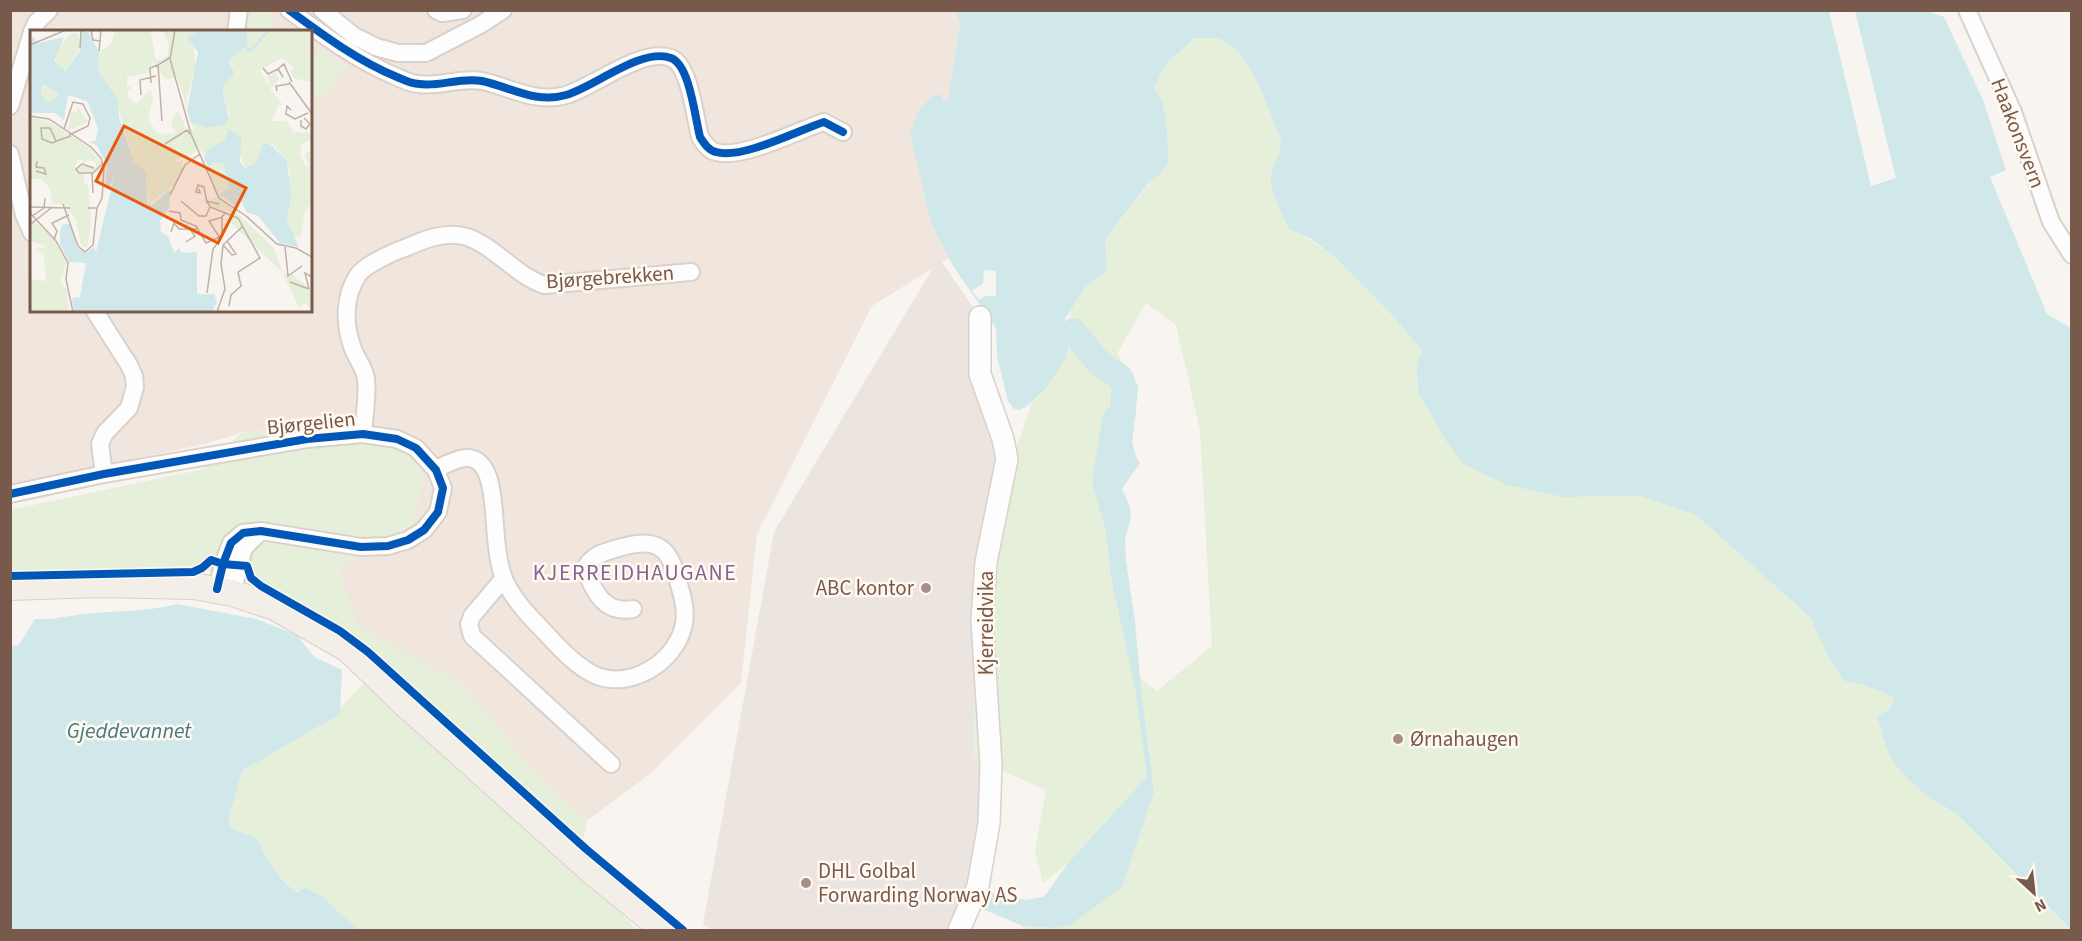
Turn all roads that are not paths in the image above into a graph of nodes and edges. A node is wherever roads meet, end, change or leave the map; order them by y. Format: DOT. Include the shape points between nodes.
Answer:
graph roads {
  1 [pos="49,10"];
  2 [pos="239,10"];
  3 [pos="289,10"];
  4 [pos="322,10"];
  5 [pos="436,10"];
  6 [pos="462,10"];
  7 [pos="503,10"];
  8 [pos="1967,10"];
  9 [pos="33,30"];
  10 [pos="236,30"];
  11 [pos="30,39"];
  12 [pos="10,106"];
  13 [pos="843,132"];
  14 [pos="10,154"];
  15 [pos="30,228"];
  16 [pos="2072,255"];
  17 [pos="691,272"];
  18 [pos="95,312"];
  19 [pos="980,317"];
  20 [pos="363,434"];
  21 [pos="436,470"];
  22 [pos="104,474"];
  23 [pos="10,494"];
  24 [pos="504,578"];
  25 [pos="10,587"];
  26 [pos="225,591"];
  27 [pos="633,609"];
  28 [pos="611,764"];
  29 [pos="664,930"];
  30 [pos="959,930"];
  1 -- 9 [label="street"];
  2 -- 10 [label="street"];
  3 -- 13 [label="street" via="362,61 416,84 436,85 464,79 549,98 579,91 647,58 668,57 684,70 700,137 714,152 736,152 824,122"];
  4 -- 7 [label="street" via="354,36 398,53 426,53"];
  5 -- 6 [label="street"];
  8 -- 16 [label="street, Haakonsvern" via="2013,112 2051,222"];
  11 -- 12 [label="street"];
  14 -- 15 [label="street"];
  17 -- 20 [label="street, Bjørgebrekken" via="544,285 532,281 484,244 464,236 439,236 402,249 359,274 349,297 347,328 366,378"];
  18 -- 22 [label="street" via="129,365 135,387 129,408 105,433 100,444"];
  19 -- 30 [label="street, Kjerreidvika" via="981,374 1007,459 986,562 982,620 991,765 989,823 978,886"];
  20 -- 21 [label="street, Bjørgelien" via="397,439 416,448"];
  20 -- 22 [label="street, Bjørgelien" via="307,439"];
  21 -- 24 [label="street" via="444,463 465,458 483,466 491,487"];
  21 -- 26 [label="street" via="443,488 438,512 424,530 408,540 361,547 261,531 243,533 231,543 223,564"];
  22 -- 23 [label="street, Bjørgelien"];
  24 -- 27 [label="street" via="529,616 578,665 600,677 641,675 662,661 680,638 685,611 682,595 674,566 658,546 624,546 588,561 585,569 599,598 622,611"];
  24 -- 28 [label="street" via="472,616 472,636"];
  25 -- 26 [label="main road" via="99,584 194,586"];
  26 -- 29 [label="main road" via="275,607 348,649 594,873"];
}
